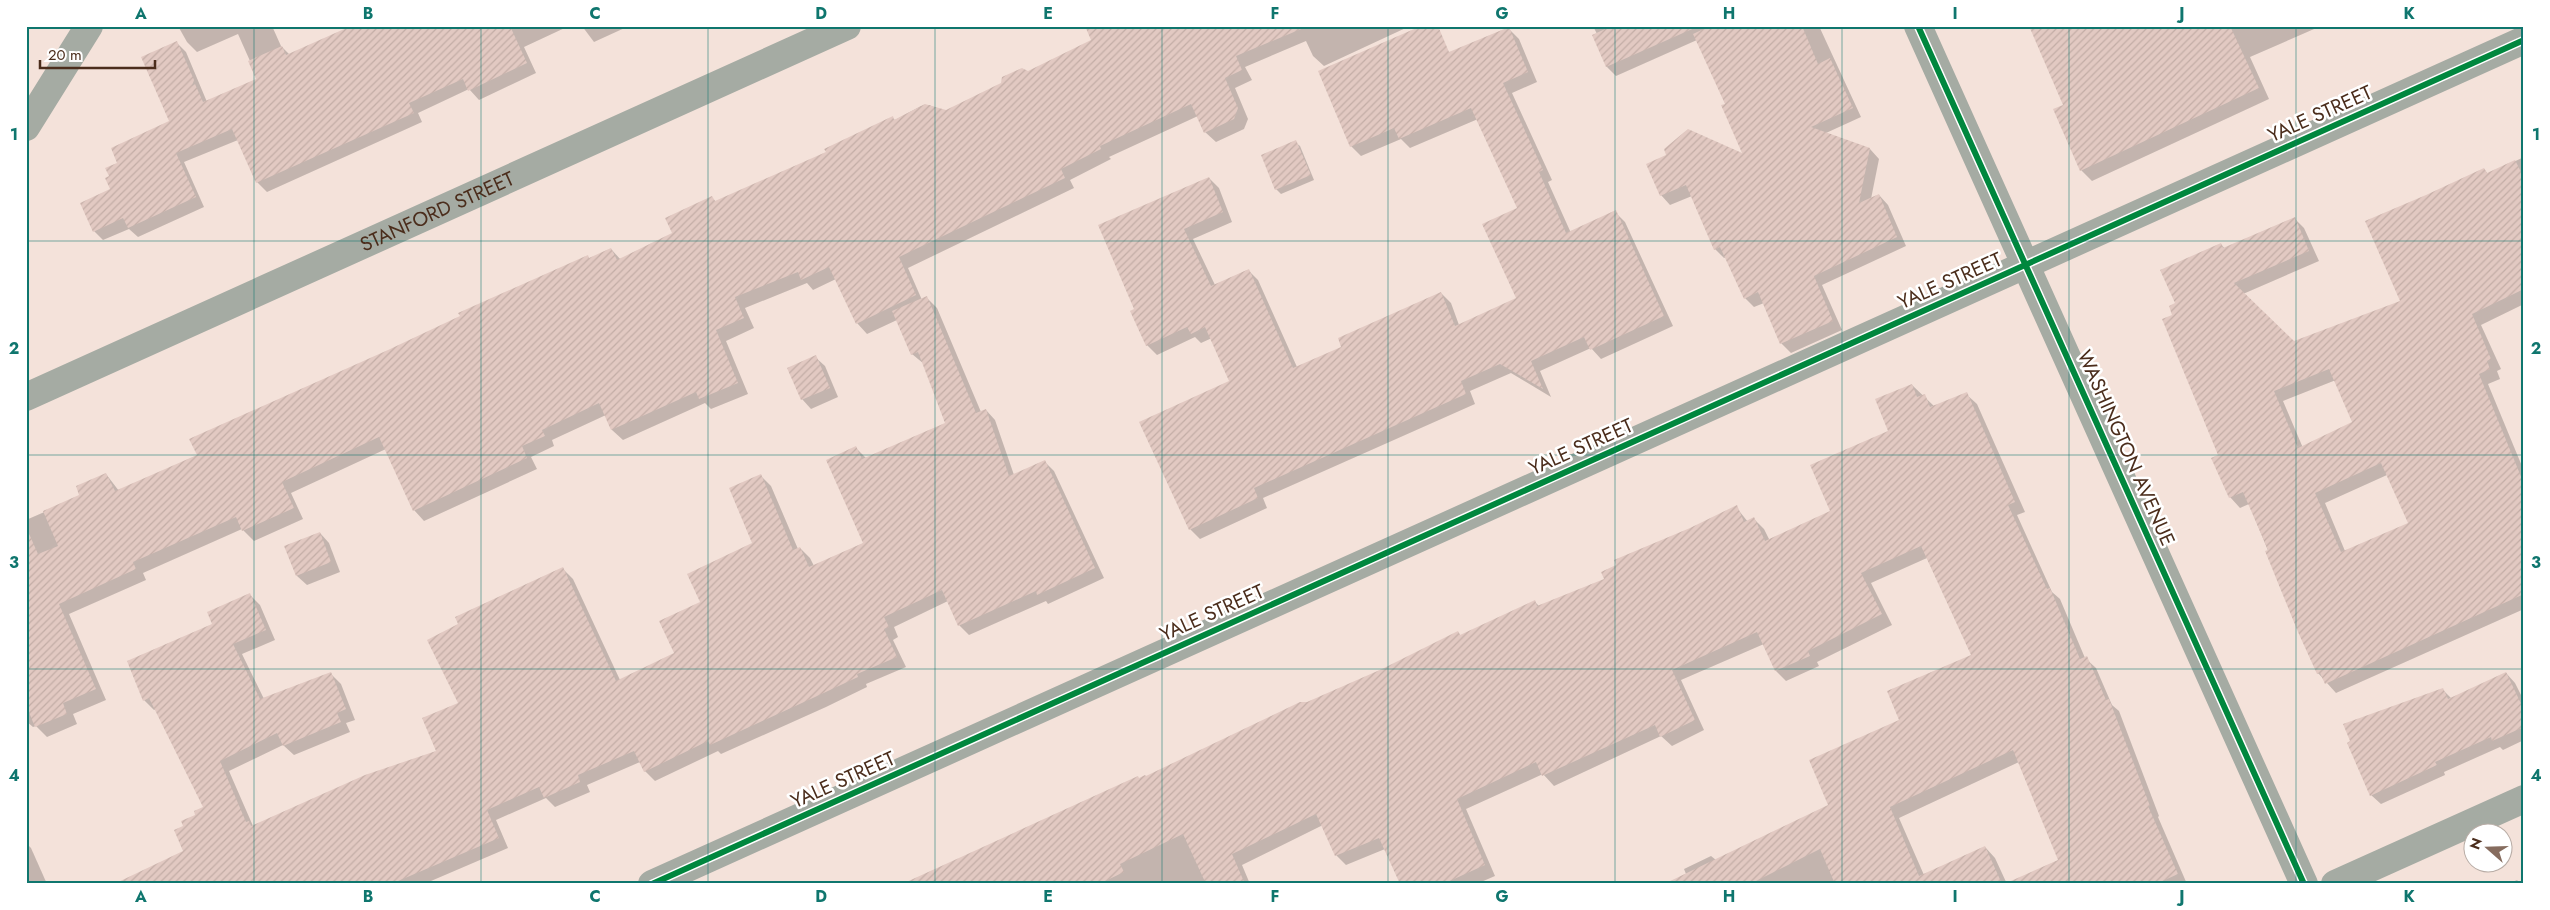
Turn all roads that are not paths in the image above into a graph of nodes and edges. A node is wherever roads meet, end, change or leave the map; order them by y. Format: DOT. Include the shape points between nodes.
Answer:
graph roads {
  1 [pos="89,26"];
  2 [pos="847,26"];
  3 [pos="1918,26"];
  4 [pos="2524,40"];
  5 [pos="26,127"];
  6 [pos="2025,265"];
  7 [pos="26,397"];
  8 [pos="2524,799"];
  9 [pos="652,884"];
  10 [pos="2304,884"];
  11 [pos="2334,884"];
  1 -- 5 [label="street"];
  2 -- 7 [label="street, STANFORD STREET"];
  3 -- 6 [label="street, WASHINGTON AVENUE"];
  4 -- 6 [label="street, YALE STREET"];
  6 -- 9 [label="street, YALE STREET"];
  6 -- 10 [label="street, WASHINGTON AVENUE"];
  8 -- 11 [label="street"];
}
